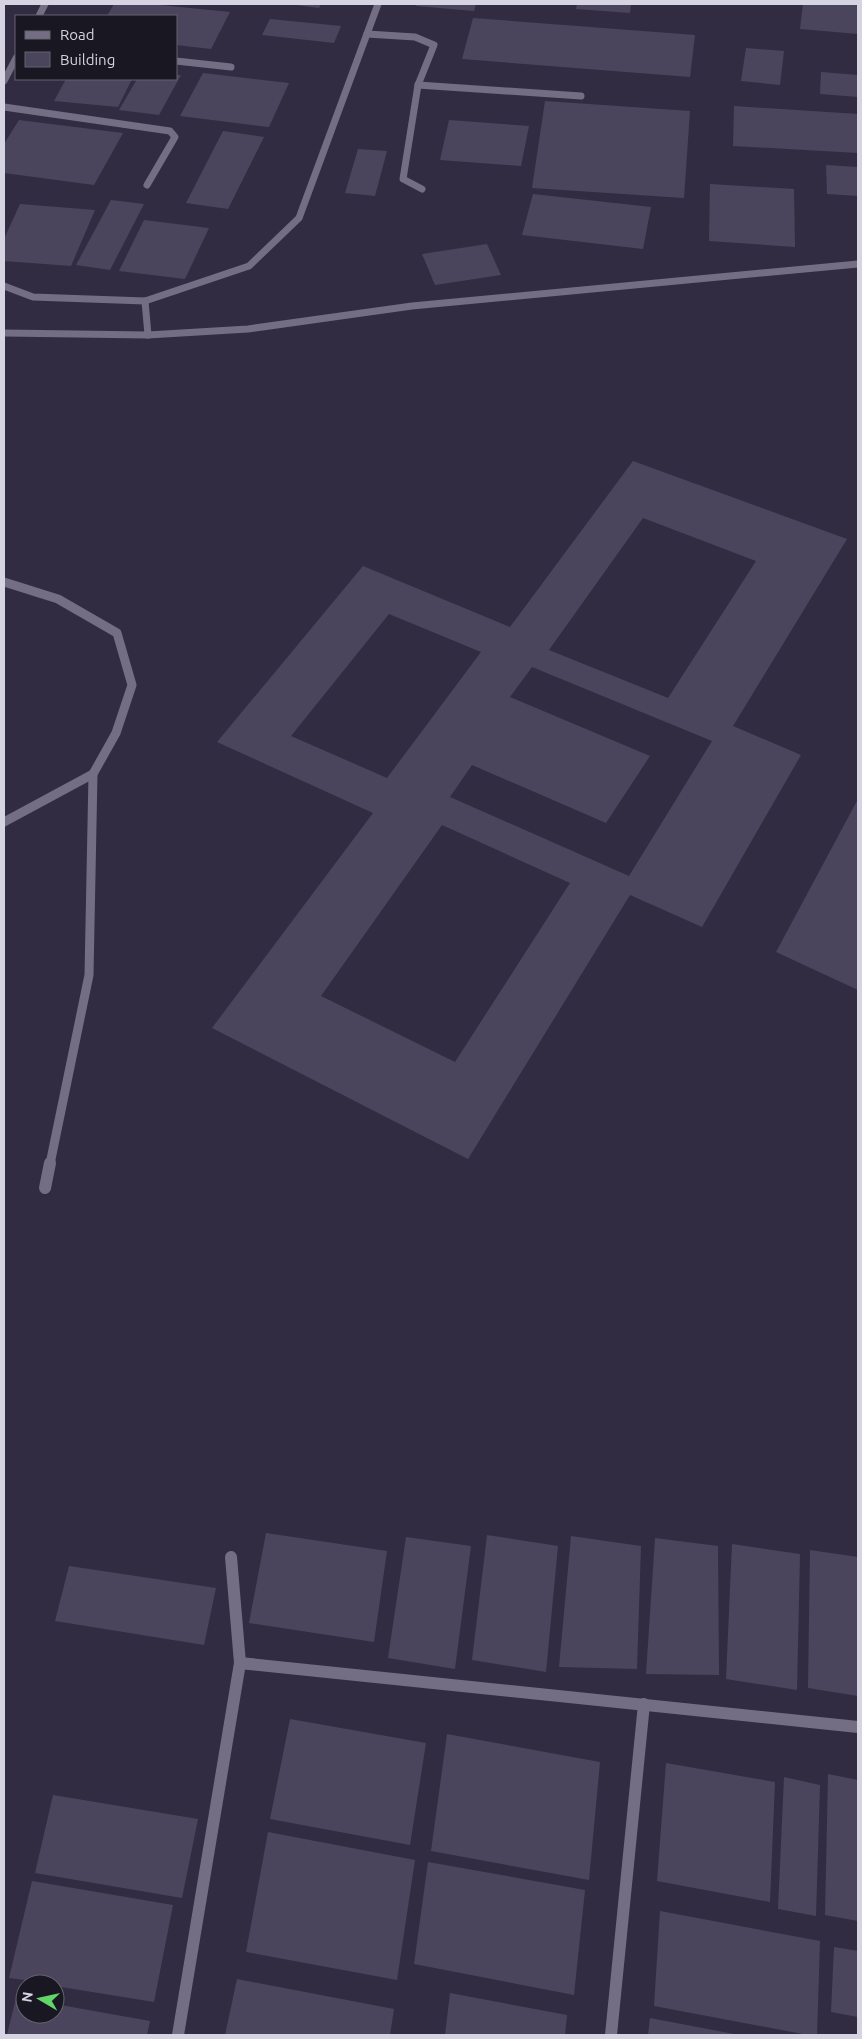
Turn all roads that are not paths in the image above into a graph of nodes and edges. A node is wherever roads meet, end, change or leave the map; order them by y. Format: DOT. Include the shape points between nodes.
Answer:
graph roads {
  1 [pos="378,4"];
  2 [pos="367,34"];
  3 [pos="15,60"];
  4 [pos="178,61"];
  5 [pos="231,67"];
  6 [pos="4,81"];
  7 [pos="418,85"];
  8 [pos="581,96"];
  9 [pos="4,107"];
  10 [pos="147,186"];
  11 [pos="422,189"];
  12 [pos="858,264"];
  13 [pos="4,286"];
  14 [pos="145,301"];
  15 [pos="4,334"];
  16 [pos="148,335"];
  17 [pos="4,582"];
  18 [pos="93,774"];
  19 [pos="4,822"];
  20 [pos="45,1188"];
  21 [pos="232,1557"];
  22 [pos="240,1663"];
  23 [pos="644,1704"];
  24 [pos="858,1727"];
  25 [pos="178,2035"];
  26 [pos="611,2035"];
  1 -- 2 [label="street"];
  2 -- 7 [label="street" via="415,37 434,45"];
  2 -- 14 [label="street" via="299,218 249,266"];
  3 -- 6 [label="street"];
  4 -- 5 [label="street"];
  7 -- 8 [label="street"];
  7 -- 11 [label="street" via="403,179"];
  9 -- 10 [label="street" via="170,131 175,138"];
  12 -- 16 [label="street" via="412,306 248,329"];
  13 -- 14 [label="street" via="33,297"];
  14 -- 16 [label="street"];
  15 -- 16 [label="street"];
  17 -- 18 [label="street" via="58,599 117,633 132,685 116,732"];
  18 -- 19 [label="street"];
  18 -- 20 [label="street" via="89,974"];
  21 -- 22 [label="street"];
  22 -- 23 [label="street"];
  22 -- 25 [label="street"];
  23 -- 24 [label="street"];
  23 -- 26 [label="street"];
}
